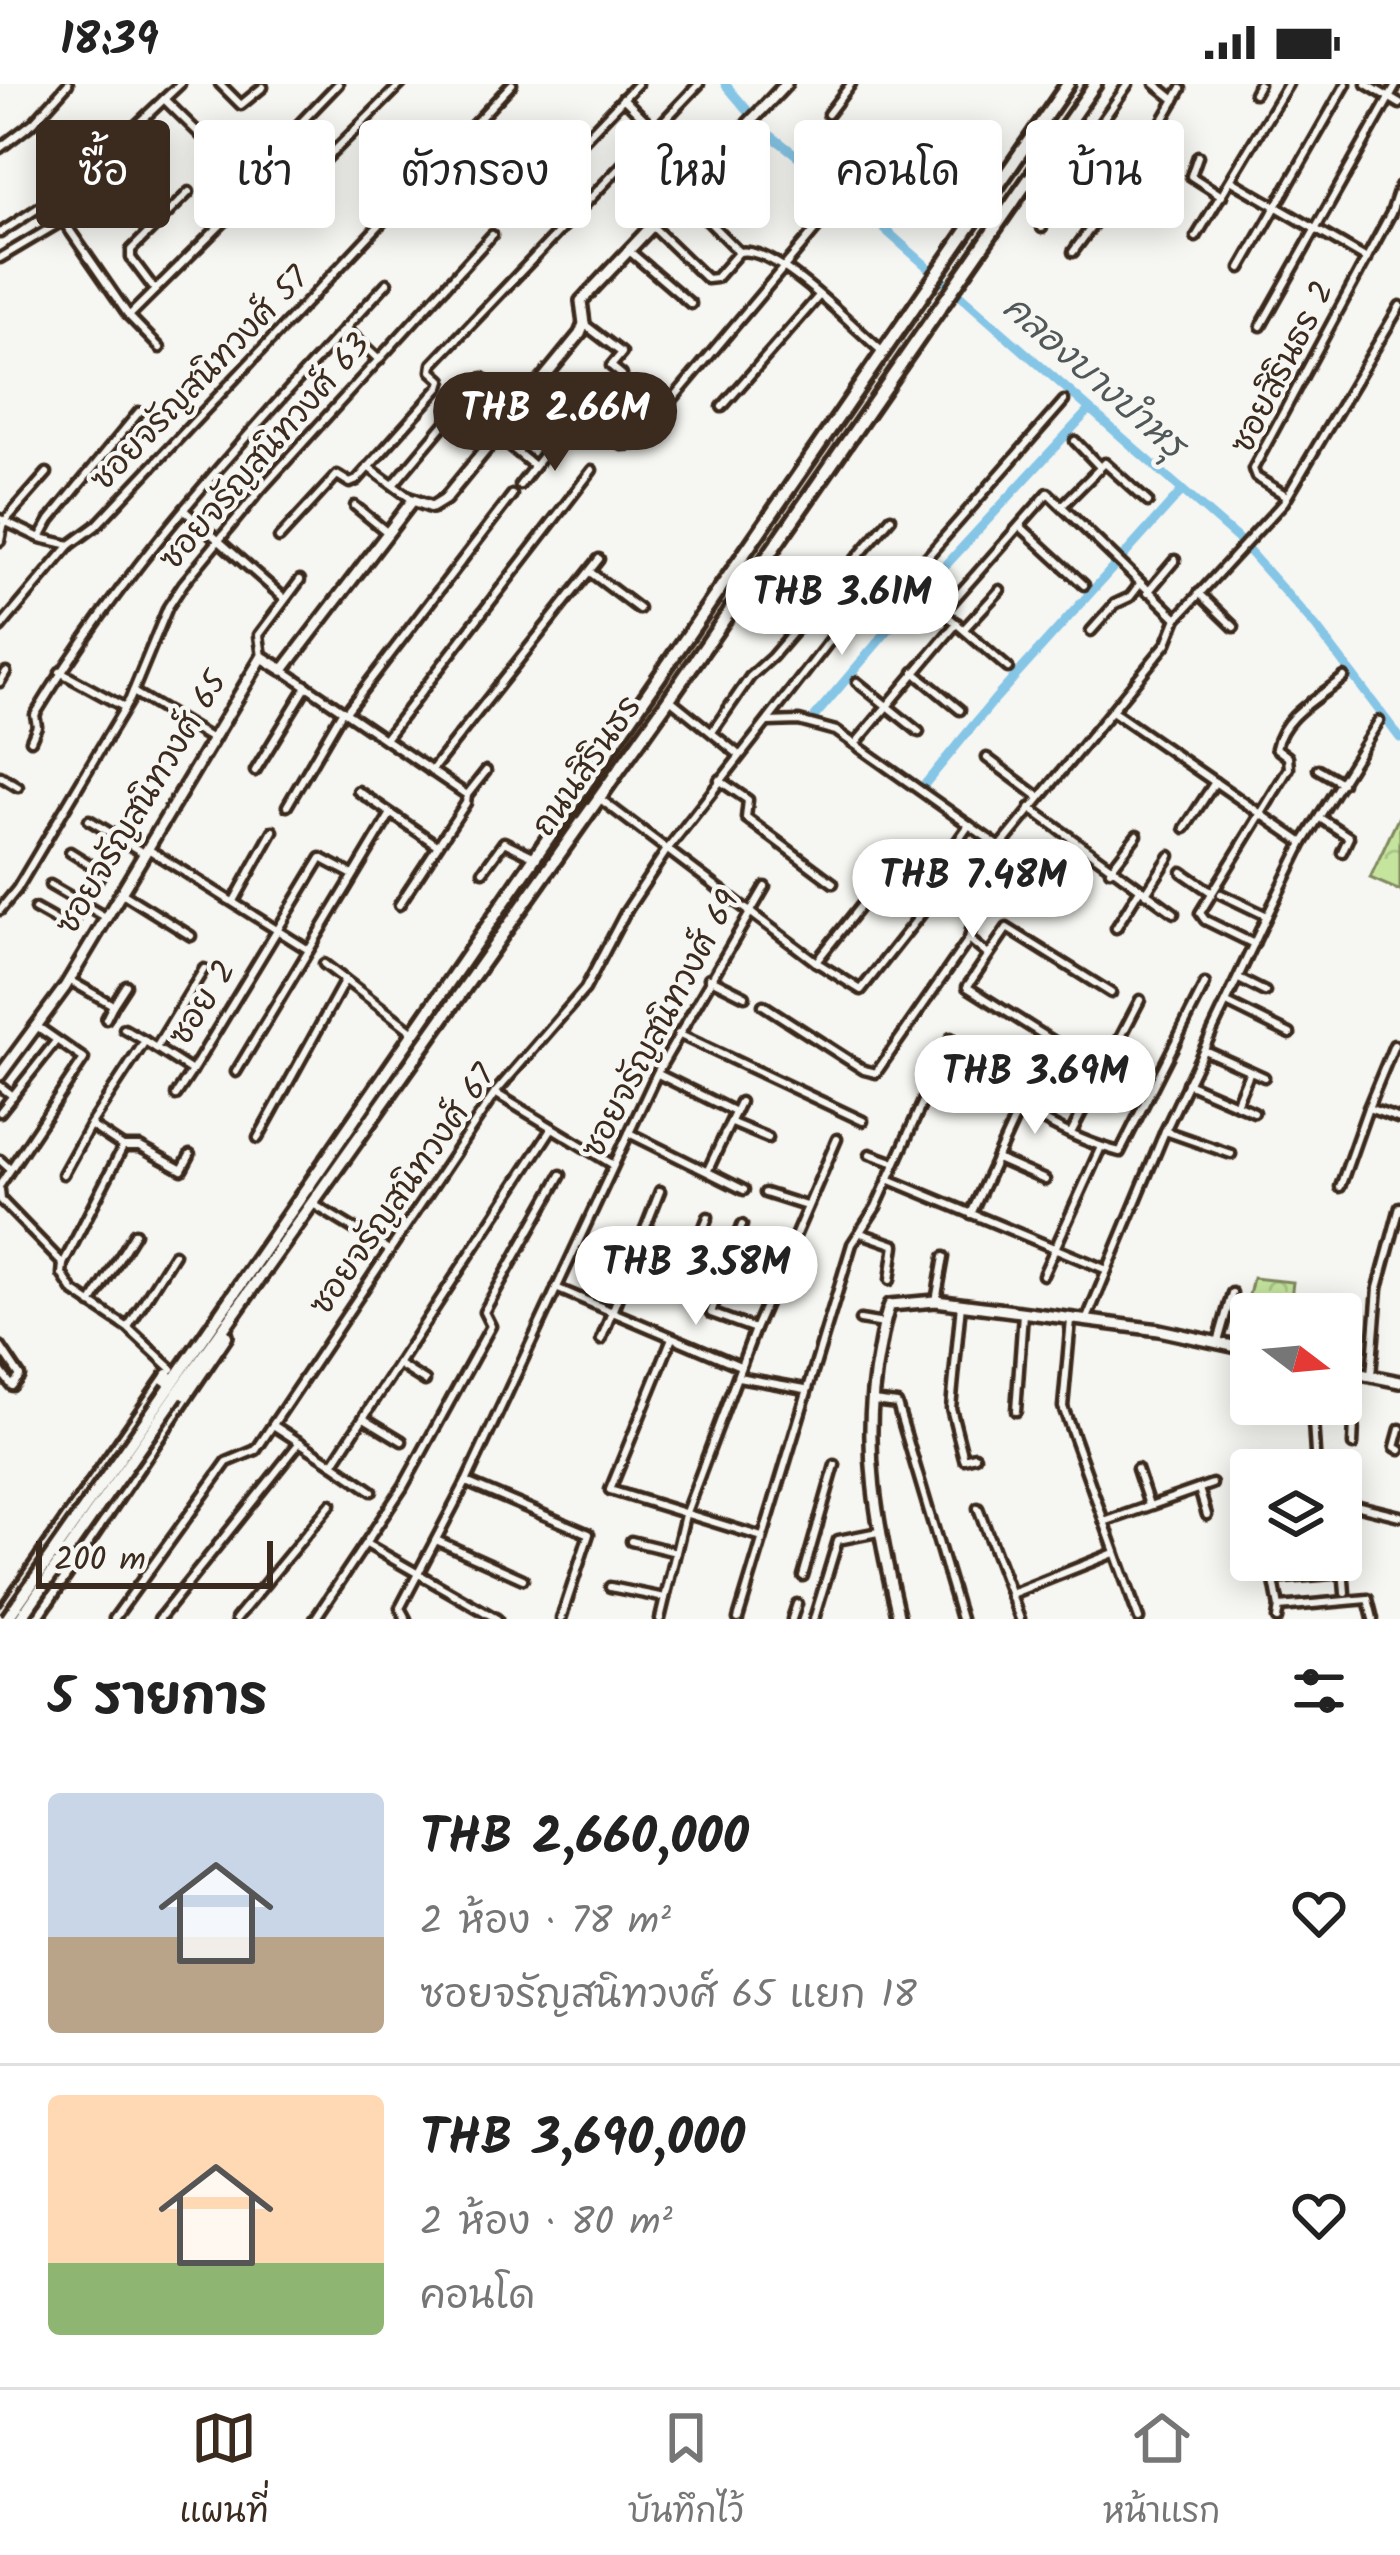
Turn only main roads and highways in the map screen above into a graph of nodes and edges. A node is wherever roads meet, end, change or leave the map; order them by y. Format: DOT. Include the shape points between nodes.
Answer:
graph roads {
  1 [pos="1068,84"];
  2 [pos="1095,84"];
  3 [pos="708,605"];
  4 [pos="699,619"];
  5 [pos="724,619"];
  6 [pos="715,632"];
  7 [pos="244,1301"];
  8 [pos="226,1303"];
  9 [pos="173,1391"];
  10 [pos="25,1581"];
  11 [pos="47,1602"];
  12 [pos="3,1618"];
  13 [pos="20,1619"];
  14 [pos="35,1619"];
  1 -- 3 [label="main road, ถนนสิรินธร"];
  2 -- 5 [label="main road, ถนนสิรินธร"];
  3 -- 4 [label="main road, ถนนสิรินธร"];
  3 -- 5 [label="main road"];
  4 -- 6 [label="main road"];
  4 -- 8 [label="main road, ถนนสิรินธร"];
  5 -- 6 [label="main road, ถนนสิรินธร"];
  6 -- 7 [label="main road, ถนนสิรินธร"];
  7 -- 9 [label="main road, ถนนสิรินธร"];
  7 -- 11 [label="main road, ถนนสิรินธร" via="206,1371"];
  8 -- 9 [label="main road, ถนนสิรินธร"];
  8 -- 10 [label="main road, ถนนสิรินธร"];
  9 -- 12 [label="main road, ถนนสิรินธร, bridge"];
  9 -- 13 [label="main road, ถนนสิรินธร, bridge"];
  10 -- 11 [label="main road" via="25,1603"];
  10 -- 12 [label="main road, ถนนสิรินธร"];
  11 -- 14 [label="main road, ถนนสิรินธร"];
}
